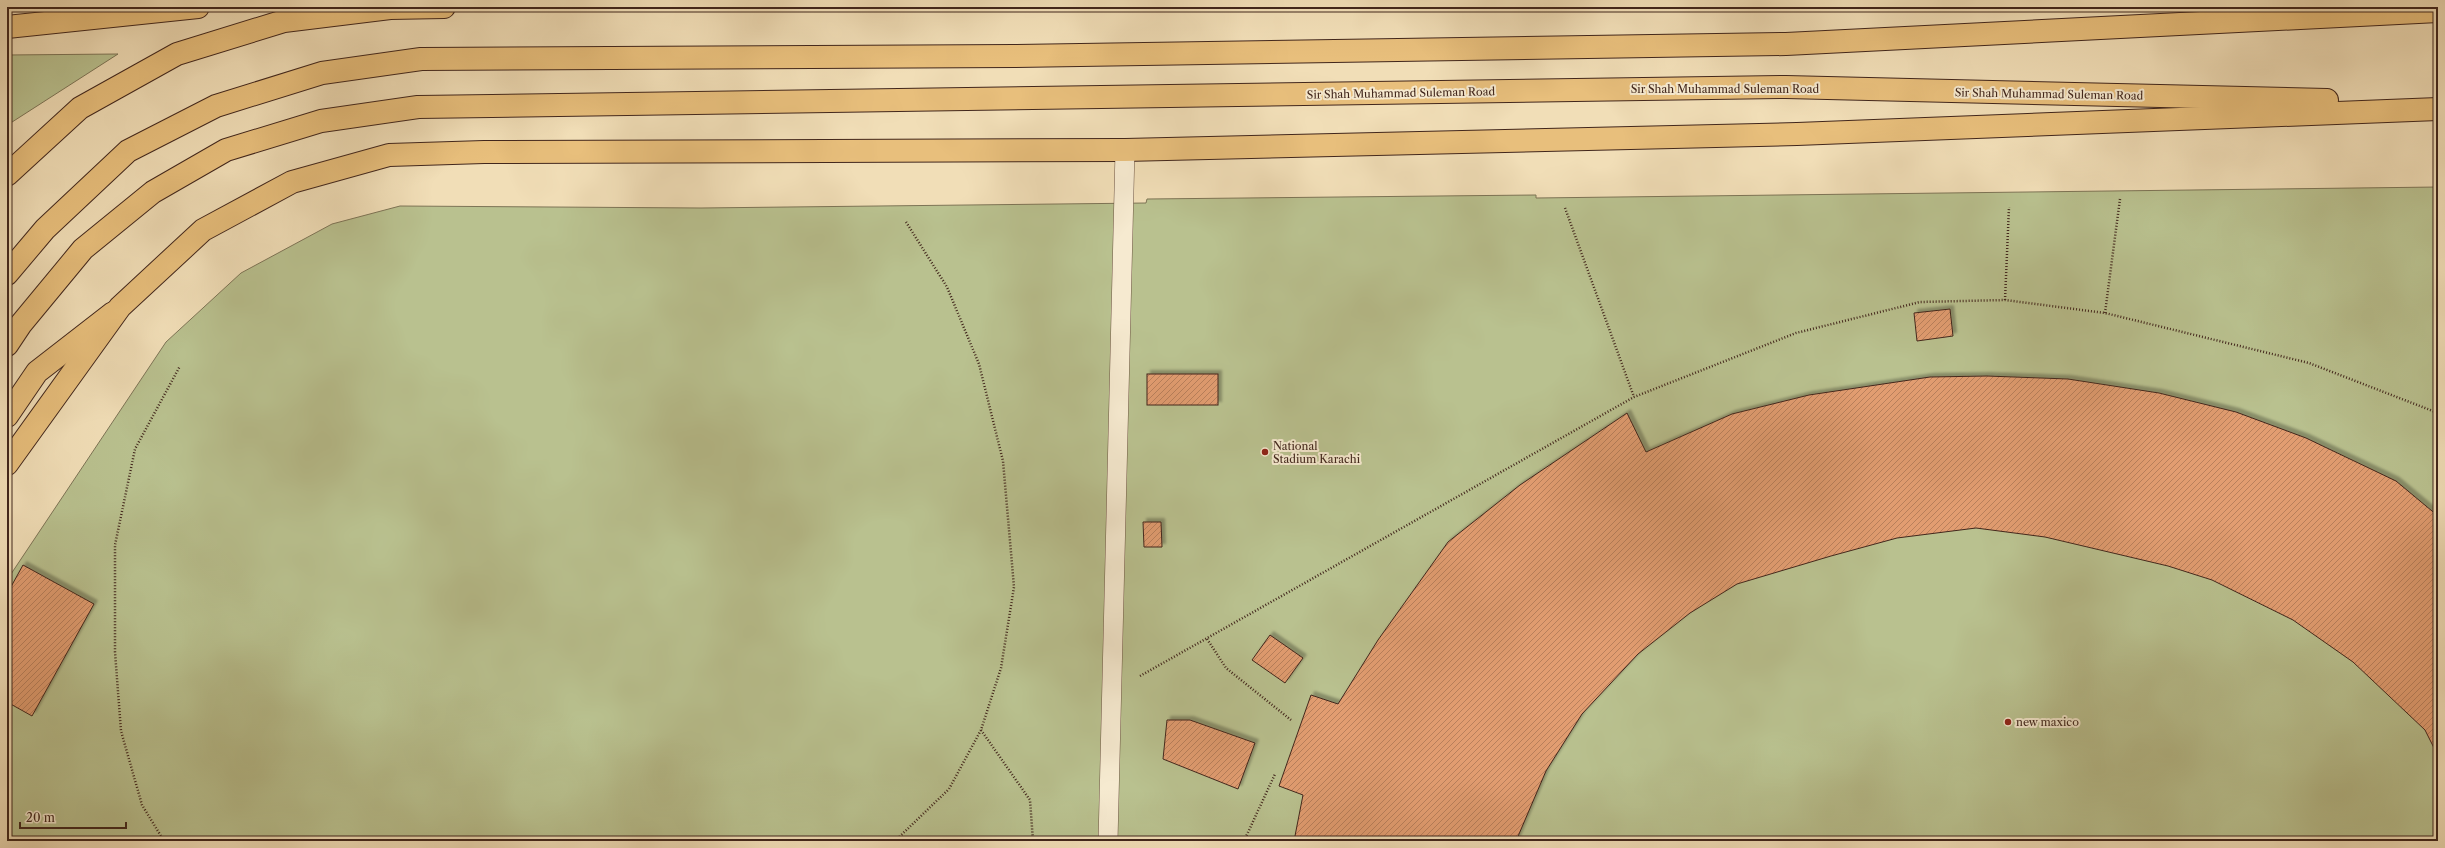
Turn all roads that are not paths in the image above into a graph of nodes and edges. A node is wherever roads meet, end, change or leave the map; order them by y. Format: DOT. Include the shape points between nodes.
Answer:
graph roads {
  1 [pos="198,7"];
  2 [pos="328,7"];
  3 [pos="444,7"];
  4 [pos="369,10"];
  5 [pos="2438,11"];
  6 [pos="7,27"];
  7 [pos="2438,103"];
  8 [pos="2438,109"];
  9 [pos="1125,150"];
  10 [pos="7,175"];
  11 [pos="7,274"];
  12 [pos="120,307"];
  13 [pos="7,345"];
  14 [pos="7,416"];
  15 [pos="7,464"];
  16 [pos="1108,841"];
  1 -- 6 [label="main road"];
  2 -- 4 [label="main road"];
  3 -- 4 [label="main road"];
  4 -- 10 [label="main road" via="284,20 177,54 80,108"];
  5 -- 11 [label="main road" via="1786,44 1014,56 420,60 322,73 216,106 128,151 45,229"];
  7 -- 13 [label="main road, Sir Shah Muhammad Suleman Road" via="1786,87 418,107 321,121 226,150 153,192 83,249 21,324"];
  8 -- 9 [label="main road" via="1797,134"];
  9 -- 12 [label="main road" via="484,152 389,155 292,182 203,230"];
  9 -- 16 [label="lane"];
  12 -- 14 [label="main road" via="37,372"];
  12 -- 15 [label="main road"];
}
